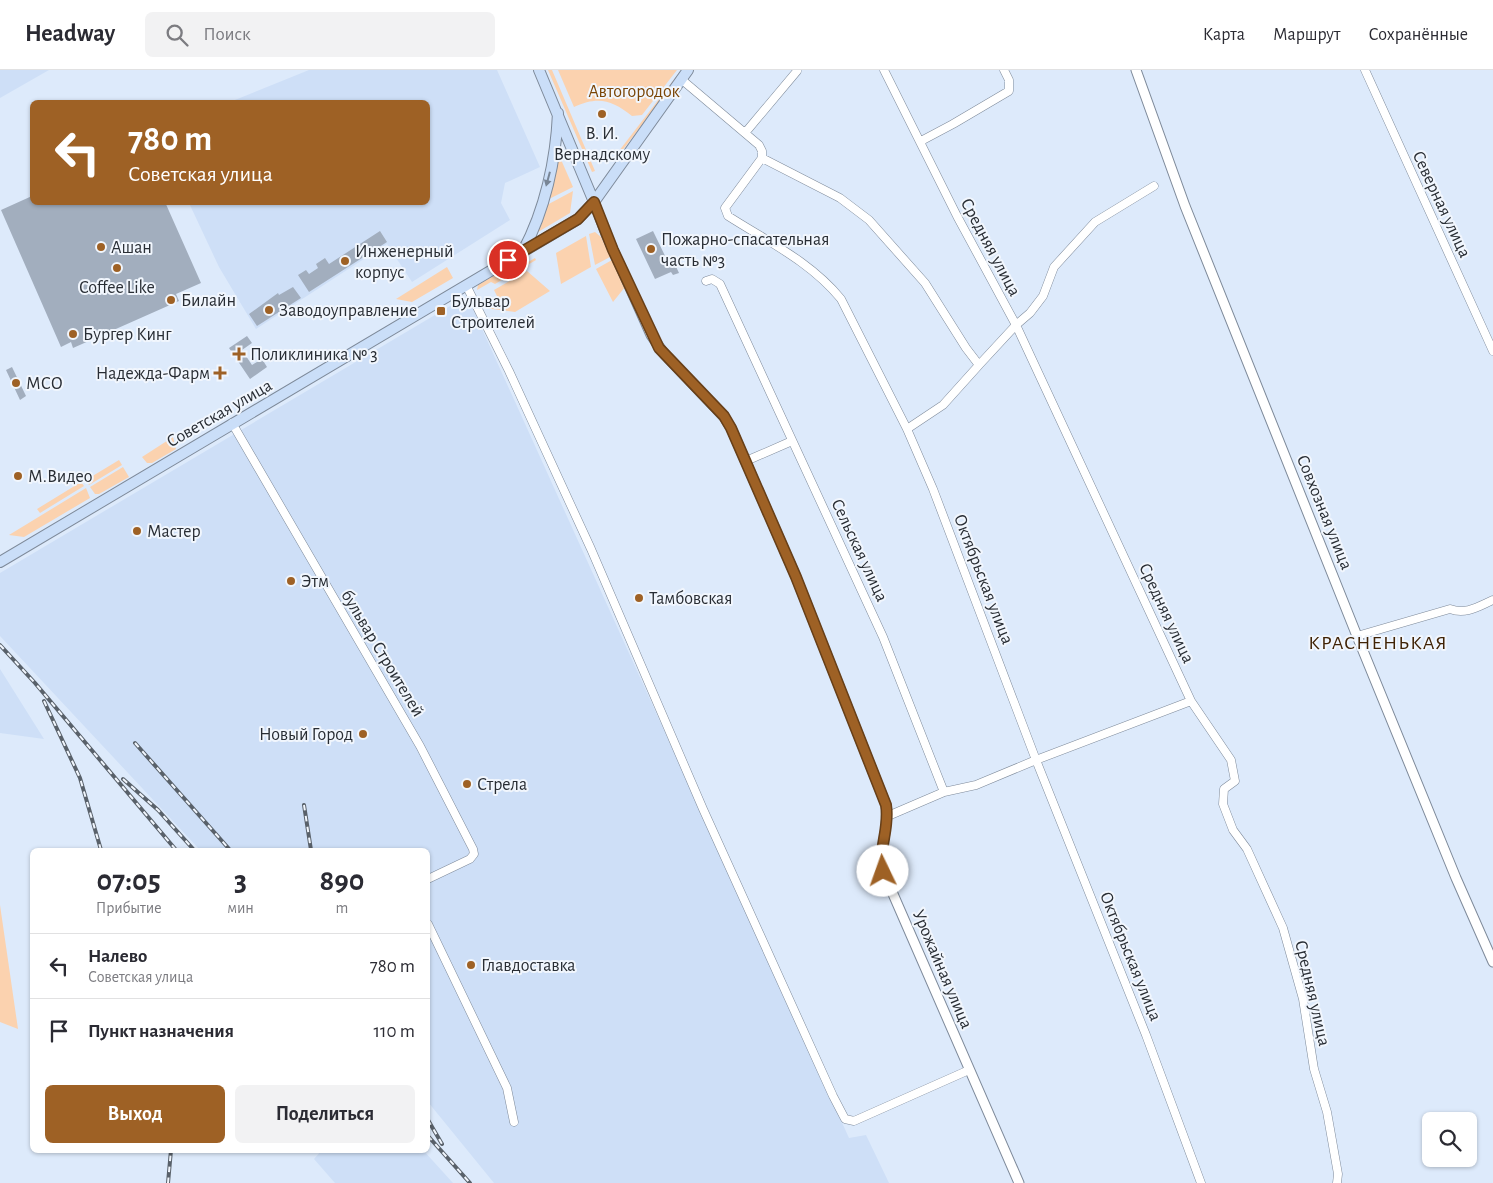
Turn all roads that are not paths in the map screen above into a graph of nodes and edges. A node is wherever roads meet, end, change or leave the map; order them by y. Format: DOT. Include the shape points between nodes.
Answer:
graph roads {
  1 [pos="539,70"];
  2 [pos="688,70"];
  3 [pos="797,70"];
  4 [pos="884,70"];
  5 [pos="1004,70"];
  6 [pos="1136,70"];
  7 [pos="1365,70"];
  8 [pos="681,79"];
  9 [pos="558,113"];
  10 [pos="745,133"];
  11 [pos="921,141"];
  12 [pos="762,158"];
  13 [pos="1154,186"];
  14 [pos="594,202"];
  15 [pos="522,252"];
  16 [pos="706,281"];
  17 [pos="466,285"];
  18 [pos="1016,325"];
  19 [pos="1493,350"];
  20 [pos="979,365"];
  21 [pos="232,423"];
  22 [pos="907,429"];
  23 [pos="792,441"];
  24 [pos="746,461"];
  25 [pos="0,562"];
  26 [pos="1493,600"];
  27 [pos="1356,636"];
  28 [pos="1191,701"];
  29 [pos="1036,760"];
  30 [pos="944,792"];
  31 [pos="888,816"];
  32 [pos="430,878"];
  33 [pos="430,928"];
  34 [pos="1493,962"];
  35 [pos="969,1070"];
  36 [pos="514,1122"];
  37 [pos="1019,1183"];
  38 [pos="1200,1183"];
  39 [pos="1337,1183"];
  1 -- 9 [label="main road"];
  2 -- 8 [label="main road, Советская улица"];
  3 -- 10 [label="street"];
  4 -- 11 [label="street, Средняя улица"];
  5 -- 11 [label="street" via="1009,80 1009,91"];
  6 -- 27 [label="street, Совхозная улица" via="1185,206"];
  7 -- 19 [label="street, Северная улица"];
  8 -- 10 [label="street"];
  8 -- 14 [label="main road, Советская улица"];
  9 -- 14 [label="main road"];
  9 -- 15 [label="main road, one-way" via="551,170 536,225"];
  10 -- 12 [label="street" via="759,145"];
  11 -- 18 [label="street, Средняя улица"];
  12 -- 20 [label="street" via="840,198 869,220 925,283"];
  12 -- 22 [label="street, Октябрьская улица" via="725,208 728,216 791,254 829,284 841,299"];
  13 -- 18 [label="street" via="1095,222 1054,267 1042,296 1030,314"];
  14 -- 15 [label="main road, Советская улица" via="578,219"];
  14 -- 24 [label="street, Урожайная улица" via="651,335 665,355 724,416"];
  15 -- 17 [label="main road, Советская улица"];
  16 -- 23 [label="street, Сельская улица" via="712,279 720,284"];
  17 -- 21 [label="main road, Советская улица"];
  17 -- 35 [label="street" via="591,549 703,808 846,1119 854,1121"];
  18 -- 20 [label="street"];
  18 -- 28 [label="street, Средняя улица"];
  20 -- 22 [label="street" via="943,406"];
  21 -- 25 [label="main road, Советская улица"];
  21 -- 32 [label="street, бульвар Строителей" via="420,746 473,849 470,859"];
  22 -- 29 [label="street, Октябрьская улица"];
  23 -- 24 [label="street"];
  23 -- 30 [label="street, Сельская улица" via="883,637"];
  24 -- 31 [label="street, Урожайная улица" via="796,577"];
  26 -- 27 [label="street" via="1467,612 1450,610"];
  27 -- 34 [label="street, Совхозная улица"];
  28 -- 29 [label="street"];
  28 -- 39 [label="street, Средняя улица" via="1231,760 1235,781 1224,789 1223,804 1283,928 1302,999 1314,1069 1327,1112"];
  29 -- 30 [label="street" via="976,785"];
  29 -- 38 [label="street, Октябрьская улица" via="1146,1035"];
  30 -- 31 [label="street"];
  31 -- 35 [label="street, Урожайная улица" via="880,859 883,871"];
  33 -- 36 [label="street" via="507,1088"];
  35 -- 37 [label="street, Урожайная улица"];
}
